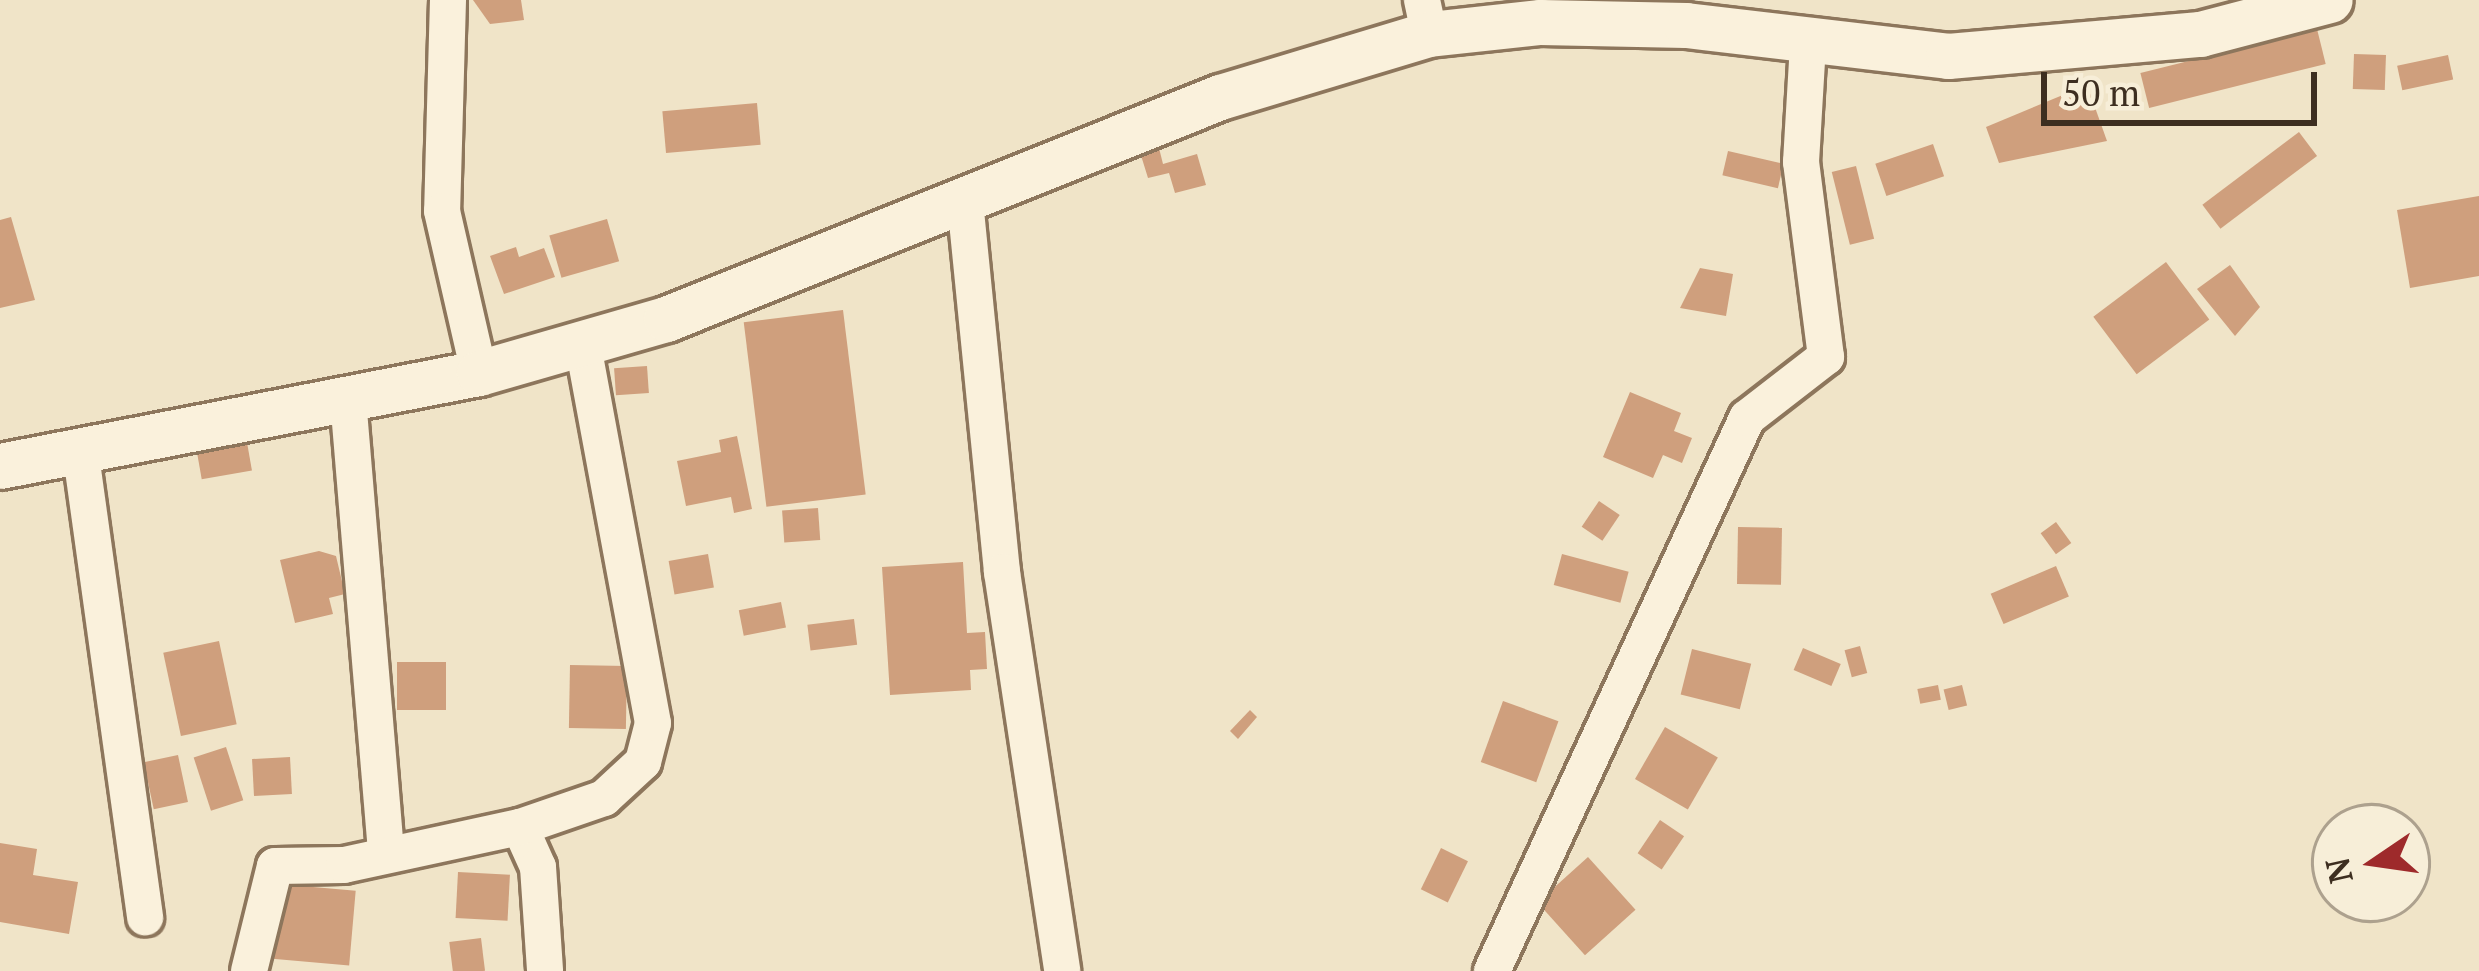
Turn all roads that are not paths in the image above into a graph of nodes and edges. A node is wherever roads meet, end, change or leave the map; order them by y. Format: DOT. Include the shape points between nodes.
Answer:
graph roads {
  1 [pos="448,0"];
  2 [pos="2321,1"];
  3 [pos="1541,11"];
  4 [pos="1425,17"];
  5 [pos="1808,44"];
  6 [pos="965,201"];
  7 [pos="583,344"];
  8 [pos="479,373"];
  9 [pos="348,399"];
  10 [pos="80,448"];
  11 [pos="0,466"];
  12 [pos="520,827"];
  13 [pos="386,851"];
  14 [pos="145,918"];
  15 [pos="249,971"];
  16 [pos="545,971"];
  17 [pos="1062,971"];
  18 [pos="1492,971"];
  1 -- 8 [label="street" via="442,211"];
  2 -- 5 [label="street" via="2200,34 1948,56"];
  3 -- 4 [label="street"];
  3 -- 5 [label="street"];
  4 -- 6 [label="street"];
  5 -- 18 [label="street" via="1801,162 1826,357 1747,418"];
  6 -- 7 [label="street"];
  6 -- 17 [label="street" via="1002,572"];
  7 -- 8 [label="street"];
  7 -- 12 [label="street" via="653,723 627,781"];
  8 -- 9 [label="street"];
  9 -- 10 [label="street"];
  9 -- 13 [label="street"];
  10 -- 11 [label="street"];
  10 -- 14 [label="street"];
  12 -- 13 [label="street"];
  12 -- 16 [label="street" via="538,867"];
  13 -- 15 [label="street" via="275,866"];
}
